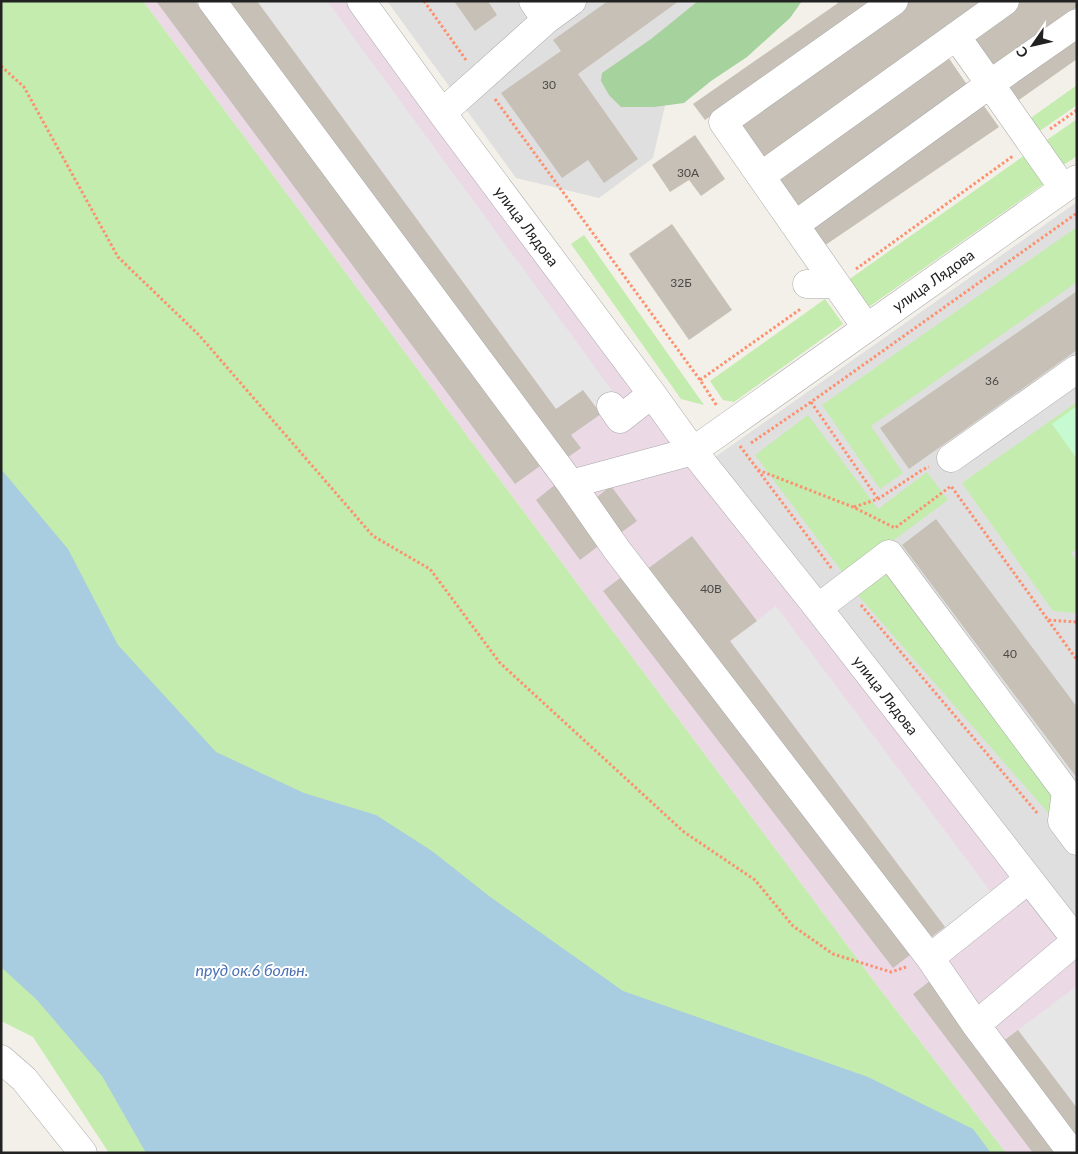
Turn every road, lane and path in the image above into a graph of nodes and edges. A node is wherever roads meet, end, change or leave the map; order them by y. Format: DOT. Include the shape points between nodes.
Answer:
graph roads {
  1 [pos="212,1"];
  2 [pos="361,1"];
  3 [pos="424,1"];
  4 [pos="572,1"];
  5 [pos="894,1"];
  6 [pos="1005,1"];
  7 [pos="539,11"];
  8 [pos="1077,23"];
  9 [pos="956,36"];
  10 [pos="1,66"];
  11 [pos="479,78"];
  12 [pos="990,84"];
  13 [pos="1077,110"];
  14 [pos="442,112"];
  15 [pos="1031,142"];
  16 [pos="761,176"];
  17 [pos="1070,184"];
  18 [pos="1077,213"];
  19 [pos="795,225"];
  20 [pos="836,284"];
  21 [pos="806,295"];
  22 [pos="866,327"];
  23 [pos="1077,369"];
  24 [pos="652,394"];
  25 [pos="812,402"];
  26 [pos="611,406"];
  27 [pos="692,451"];
  28 [pos="951,458"];
  29 [pos="757,470"];
  30 [pos="571,484"];
  31 [pos="878,499"];
  32 [pos="853,507"];
  33 [pos="846,587"];
  34 [pos="818,608"];
  35 [pos="1048,620"];
  36 [pos="1077,622"];
  37 [pos="1077,660"];
  38 [pos="1041,817"];
  39 [pos="1077,841"];
  40 [pos="1029,879"];
  41 [pos="1076,940"];
  42 [pos="930,958"];
  43 [pos="976,1025"];
  44 [pos="1,1059"];
  45 [pos="83,1153"];
  46 [pos="1072,1153"];
  1 -- 30 [label="street"];
  2 -- 14 [label="street, улица Лядова"];
  3 -- 11 [label="path"];
  4 -- 7 [label="street"];
  5 -- 16 [label="street" via="724,122"];
  6 -- 9 [label="street"];
  7 -- 11 [label="street"];
  8 -- 12 [label="street"];
  9 -- 12 [label="street"];
  9 -- 16 [label="street"];
  10 -- 42 [label="path" via="24,87 118,257 199,335 373,536 430,569 500,663 684,832 755,880 793,926 832,954 891,972"];
  11 -- 14 [label="street"];
  11 -- 21 [label="path" via="700,380"];
  12 -- 15 [label="street"];
  12 -- 19 [label="street"];
  13 -- 15 [label="path"];
  14 -- 24 [label="street, улица Лядова"];
  15 -- 17 [label="street"];
  15 -- 20 [label="path"];
  16 -- 19 [label="street"];
  17 -- 22 [label="street, улица Лядова"];
  18 -- 25 [label="path"];
  19 -- 20 [label="street"];
  20 -- 21 [label="street"];
  20 -- 22 [label="street"];
  22 -- 27 [label="street, улица Лядова"];
  23 -- 28 [label="street"];
  24 -- 26 [label="street" via="620,419"];
  24 -- 27 [label="street, улица Лядова"];
  25 -- 29 [label="path" via="742,449"];
  25 -- 31 [label="path"];
  27 -- 30 [label="street"];
  27 -- 34 [label="street, улица Лядова"];
  28 -- 31 [label="path" via="922,470"];
  29 -- 32 [label="path"];
  29 -- 33 [label="path"];
  30 -- 42 [label="street" via="617,550"];
  31 -- 32 [label="path"];
  32 -- 35 [label="path" via="895,528 951,486"];
  33 -- 34 [label="street"];
  33 -- 38 [label="path"];
  33 -- 39 [label="street" via="889,554 1066,792 1062,821"];
  34 -- 40 [label="street, улица Лядова"];
  35 -- 36 [label="path"];
  35 -- 37 [label="path"];
  40 -- 41 [label="street, улица Лядова"];
  40 -- 42 [label="street" via="978,911"];
  41 -- 43 [label="street"];
  42 -- 43 [label="street"];
  43 -- 46 [label="street"];
  44 -- 45 [label="street" via="24,1079"];
}
